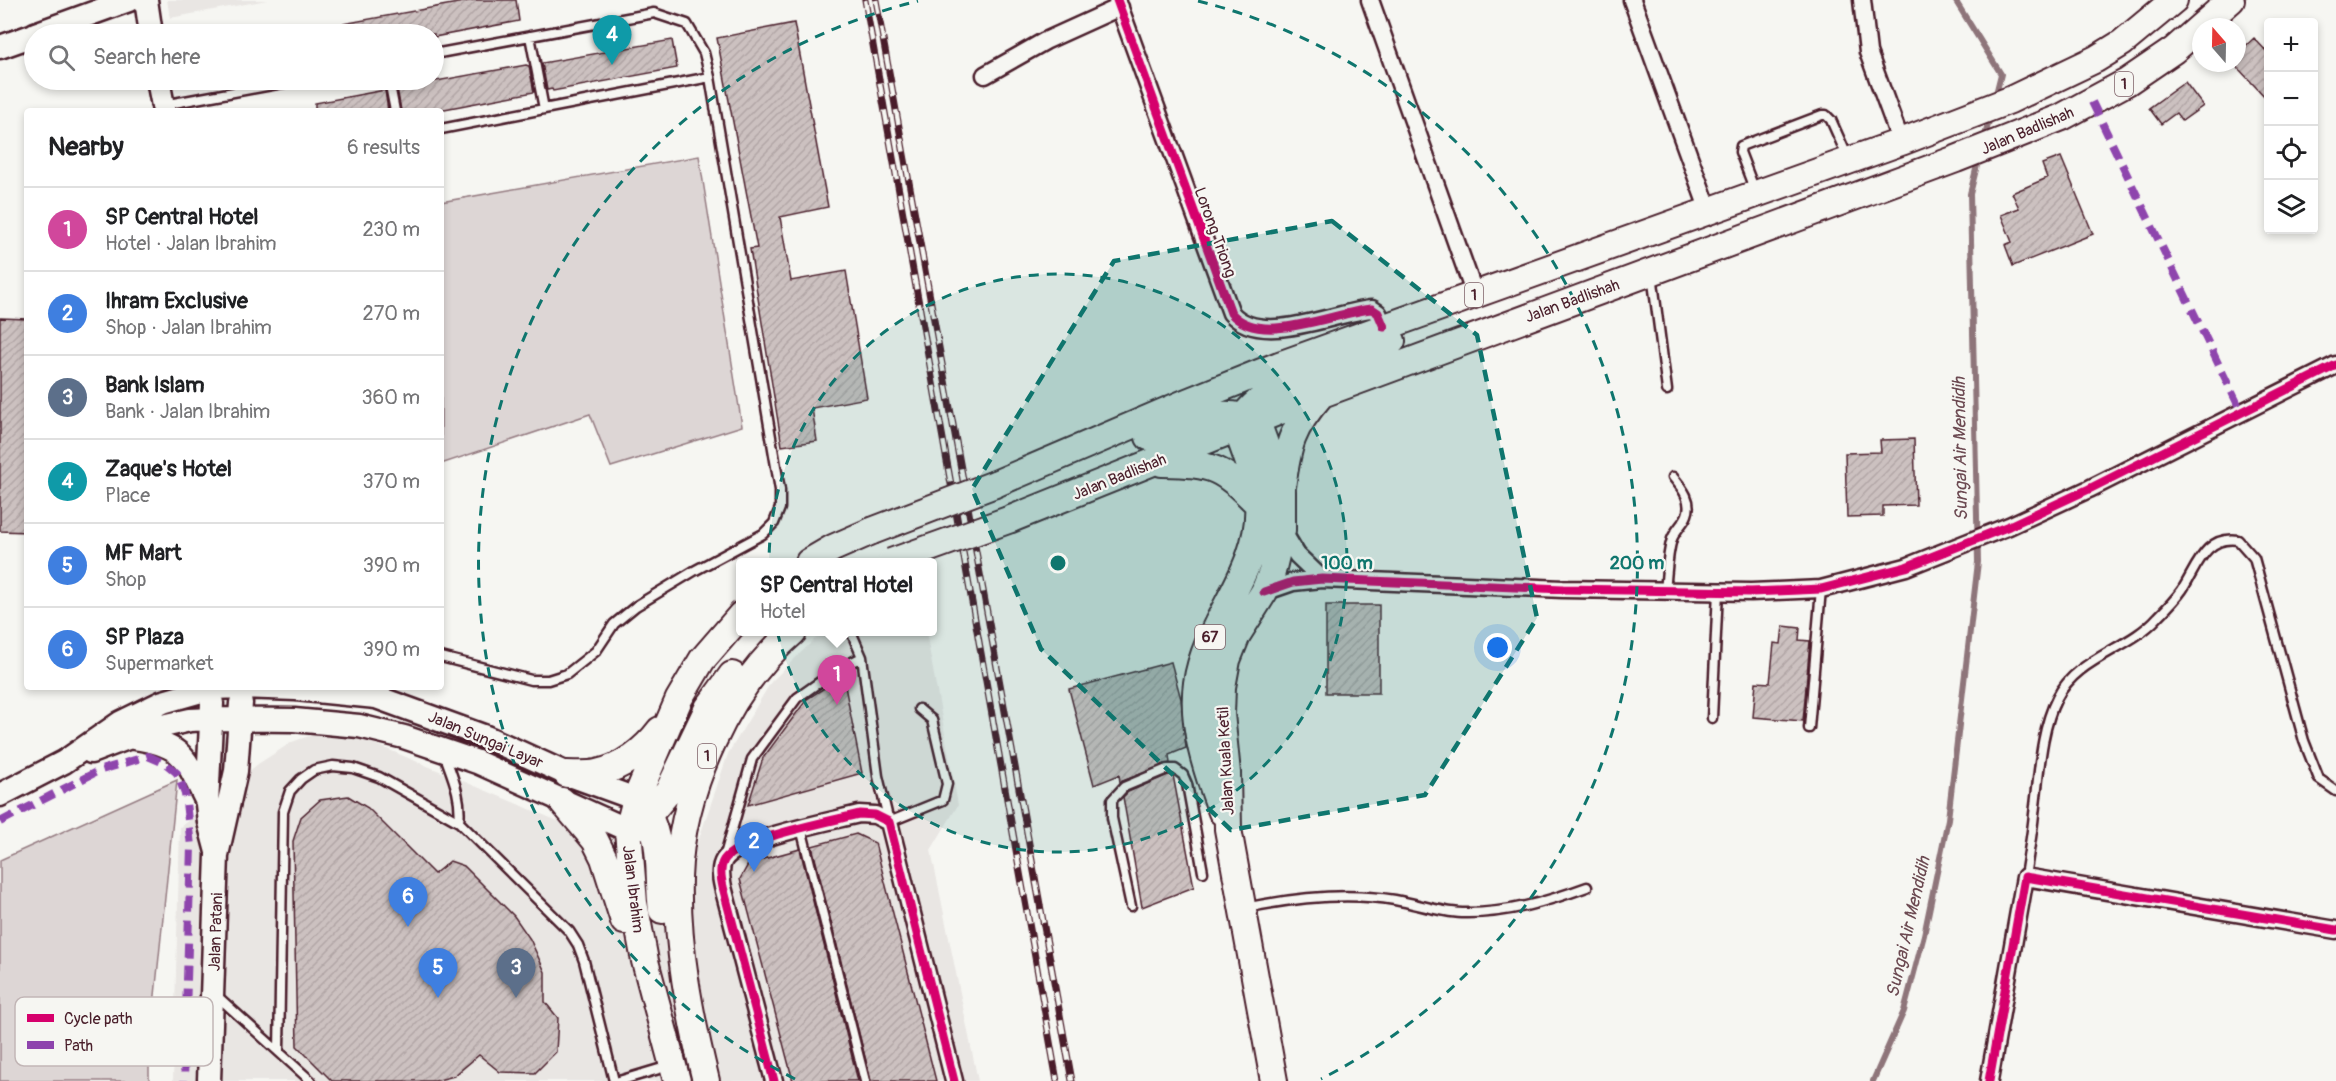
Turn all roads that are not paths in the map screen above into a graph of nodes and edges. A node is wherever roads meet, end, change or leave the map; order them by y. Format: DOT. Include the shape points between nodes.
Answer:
graph roads {
  1 [pos="129,0"];
  2 [pos="146,0"];
  3 [pos="1370,0"];
  4 [pos="1632,0"];
  5 [pos="1862,0"];
  6 [pos="2174,0"];
  7 [pos="2231,0"];
  8 [pos="1119,3"];
  9 [pos="65,24"];
  10 [pos="150,24"];
  11 [pos="530,36"];
  12 [pos="24,39"];
  13 [pos="0,47"];
  14 [pos="444,52"];
  15 [pos="986,75"];
  16 [pos="710,77"];
  17 [pos="160,90"];
  18 [pos="250,90"];
  19 [pos="391,90"];
  20 [pos="163,108"];
  21 [pos="394,108"];
  22 [pos="544,109"];
  23 [pos="444,128"];
  24 [pos="1901,142"];
  25 [pos="1849,160"];
  26 [pos="1756,194"];
  27 [pos="1709,211"];
  28 [pos="1652,271"];
  29 [pos="1475,295"];
  30 [pos="1432,309"];
  31 [pos="1384,327"];
  32 [pos="2336,365"];
  33 [pos="1667,390"];
  34 [pos="1322,394"];
  35 [pos="1246,423"];
  36 [pos="1148,463"];
  37 [pos="1673,477"];
  38 [pos="1002,482"];
  39 [pos="1282,490"];
  40 [pos="1258,504"];
  41 [pos="1282,530"];
  42 [pos="816,558"];
  43 [pos="902,558"];
  44 [pos="1322,579"];
  45 [pos="1821,589"];
  46 [pos="1665,591"];
  47 [pos="1718,591"];
  48 [pos="1264,592"];
  49 [pos="736,621"];
  50 [pos="788,636"];
  51 [pos="853,636"];
  52 [pos="861,657"];
  53 [pos="444,658"];
  54 [pos="202,690"];
  55 [pos="212,690"];
  56 [pos="241,690"];
  57 [pos="321,690"];
  58 [pos="370,692"];
  59 [pos="919,709"];
  60 [pos="670,718"];
  61 [pos="1712,718"];
  62 [pos="212,719"];
  63 [pos="241,719"];
  64 [pos="1809,728"];
  65 [pos="134,738"];
  66 [pos="443,750"];
  67 [pos="64,762"];
  68 [pos="567,774"];
  69 [pos="1198,781"];
  70 [pos="2336,792"];
  71 [pos="0,795"];
  72 [pos="562,801"];
  73 [pos="207,804"];
  74 [pos="637,815"];
  75 [pos="459,822"];
  76 [pos="889,822"];
  77 [pos="801,828"];
  78 [pos="1228,829"];
  79 [pos="217,855"];
  80 [pos="723,861"];
  81 [pos="1203,872"];
  82 [pos="2025,877"];
  83 [pos="1587,887"];
  84 [pos="1131,906"];
  85 [pos="1242,908"];
  86 [pos="2336,930"];
  87 [pos="645,961"];
  88 [pos="213,993"];
  89 [pos="688,994"];
  90 [pos="213,997"];
  91 [pos="279,1051"];
  92 [pos="210,1066"];
  93 [pos="675,1073"];
  94 [pos="209,1081"];
  95 [pos="310,1081"];
  96 [pos="614,1081"];
  97 [pos="619,1081"];
  98 [pos="706,1081"];
  99 [pos="774,1081"];
  100 [pos="865,1081"];
  101 [pos="954,1081"];
  102 [pos="1274,1081"];
  103 [pos="1989,1081"];
  1 -- 9 [label="main road"];
  2 -- 10 [label="main road"];
  3 -- 29 [label="street"];
  4 -- 27 [label="street"];
  5 -- 24 [label="street" via="1870,59"];
  6 -- 24 [label="main road, 1" via="2096,59 2010,100"];
  7 -- 28 [label="main road, Jalan Badlishah / 1" via="2174,50 2118,88 2062,117"];
  8 -- 15 [label="street"];
  8 -- 31 [label="street, Lorong Triong" via="1226,305 1237,321 1256,328 1303,324 1372,309"];
  11 -- 14 [label="lane"];
  11 -- 16 [label="lane" via="654,13 687,24 704,53"];
  11 -- 22 [label="lane"];
  12 -- 13 [label="main road"];
  16 -- 22 [label="lane"];
  16 -- 53 [label="lane" via="780,490 780,508 774,523 763,534 636,606 614,624 584,663 567,674 531,680"];
  17 -- 20 [label="main road"];
  18 -- 20 [label="lane"];
  19 -- 21 [label="lane"];
  22 -- 23 [label="lane"];
  24 -- 25 [label="main road, 1"];
  25 -- 26 [label="main road, 1"];
  25 -- 26 [label="lane" via="1826,115 1758,138 1741,146 1740,152"];
  26 -- 27 [label="main road, 1"];
  27 -- 29 [label="main road, 1"];
  28 -- 33 [label="lane"];
  28 -- 34 [label="main road, Jalan Badlishah / 1"];
  29 -- 30 [label="main road, 1"];
  30 -- 31 [label="main road, 1"];
  30 -- 35 [label="main road" via="1417,328 1401,338 1280,387 1254,405"];
  31 -- 38 [label="main road, 1" via="1186,402"];
  32 -- 45 [label="street" via="2009,526 1906,567"];
  34 -- 35 [label="main road, Jalan Badlishah / 1"];
  34 -- 39 [label="main road" via="1303,416 1289,443"];
  35 -- 36 [label="main road, Jalan Badlishah / 1"];
  35 -- 38 [label="main road" via="1230,414 1209,415 1047,478 1025,483"];
  35 -- 39 [label="main road, Jalan Kuala Ketil / 67"];
  35 -- 40 [label="main road, Jalan Kuala Ketil / 67"];
  36 -- 40 [label="main road" via="1212,466 1231,477"];
  36 -- 43 [label="main road, Jalan Badlishah / 1, bridge"];
  37 -- 46 [label="lane" via="1689,502 1688,514 1675,532 1669,553"];
  38 -- 42 [label="main road, 1, bridge" via="872,531"];
  39 -- 41 [label="main road, Jalan Kuala Ketil / 67"];
  40 -- 69 [label="main road, Jalan Kuala Ketil / 67" via="1251,552 1210,637 1197,684"];
  41 -- 44 [label="street" via="1297,555"];
  41 -- 48 [label="main road, Jalan Kuala Ketil / 67"];
  44 -- 46 [label="street" via="1492,588"];
  44 -- 48 [label="street" via="1293,582"];
  45 -- 47 [label="street"];
  45 -- 64 [label="lane"];
  46 -- 47 [label="street"];
  47 -- 61 [label="lane"];
  48 -- 78 [label="main road, Jalan Kuala Ketil / 67" via="1237,635 1222,687"];
  49 -- 60 [label="main road, Jalan Ibrahim" via="702,660"];
  50 -- 74 [label="main road" via="764,645 730,677 708,708 668,792"];
  50 -- 89 [label="main road, 1" via="746,683 720,725 700,774 681,849 678,904"];
  51 -- 52 [label="lane"];
  52 -- 76 [label="lane" via="878,776"];
  52 -- 80 [label="lane" via="797,698 752,759"];
  54 -- 67 [label="main road, Jalan Sungai Layar" via="163,702 120,723"];
  55 -- 62 [label="main road, Jalan Patani"];
  56 -- 63 [label="main road, Jalan Patani"];
  57 -- 58 [label="main road, Jalan Sungai Layar"];
  58 -- 68 [label="main road, Jalan Sungai Layar" via="486,737"];
  59 -- 76 [label="lane" via="932,720 947,784 943,800"];
  60 -- 68 [label="main road" via="651,742 627,761 596,773"];
  60 -- 74 [label="main road, Jalan Ibrahim"];
  62 -- 63 [label="main road, Jalan Sungai Layar"];
  62 -- 65 [label="main road, Jalan Sungai Layar" via="168,724"];
  62 -- 73 [label="main road, Jalan Patani"];
  63 -- 66 [label="main road, Jalan Sungai Layar" via="359,726"];
  63 -- 79 [label="main road, Jalan Patani" via="236,771"];
  65 -- 67 [label="main road, Jalan Sungai Layar"];
  65 -- 73 [label="main road" via="158,741 179,752 188,762"];
  66 -- 72 [label="main road, Jalan Sungai Layar"];
  66 -- 75 [label="lane" via="459,794"];
  67 -- 71 [label="main road, Jalan Sungai Layar"];
  68 -- 74 [label="main road, Jalan Sungai Layar"];
  69 -- 78 [label="main road, Jalan Kuala Ketil / 67"];
  69 -- 81 [label="lane"];
  69 -- 84 [label="lane" via="1167,769 1124,787 1112,800 1112,818"];
  70 -- 82 [label="lane" via="2319,779 2304,741 2254,558 2238,540 2228,538 2206,549 2177,597 2155,621 2077,672 2057,697 2050,713 2039,771"];
  72 -- 74 [label="main road, Jalan Sungai Layar"];
  72 -- 87 [label="main road" via="595,840 628,936"];
  73 -- 79 [label="main road, Jalan Patani"];
  74 -- 87 [label="main road, Jalan Ibrahim" via="634,903"];
  74 -- 89 [label="main road" via="659,847 665,933 672,963"];
  75 -- 91 [label="lane" via="379,777 353,768 333,766 314,770 290,791 281,837"];
  75 -- 96 [label="lane" via="578,945"];
  76 -- 77 [label="street" via="875,815 859,814"];
  76 -- 101 [label="street"];
  77 -- 80 [label="street" via="741,846"];
  77 -- 100 [label="lane"];
  78 -- 85 [label="main road, Jalan Kuala Ketil / 67"];
  79 -- 88 [label="main road, Jalan Patani"];
  80 -- 99 [label="street" via="723,887"];
  82 -- 86 [label="street"];
  82 -- 103 [label="street"];
  83 -- 85 [label="lane" via="1546,902 1502,911 1462,913 1368,898 1276,901"];
  85 -- 102 [label="main road, Jalan Kuala Ketil / 67"];
  87 -- 93 [label="main road, Jalan Ibrahim"];
  88 -- 90 [label="main road, Jalan Patani"];
  88 -- 91 [label="lane"];
  89 -- 98 [label="main road, 1"];
  91 -- 95 [label="lane"];
  92 -- 94 [label="main road, Jalan Patani"];
  93 -- 97 [label="lane"];
}
